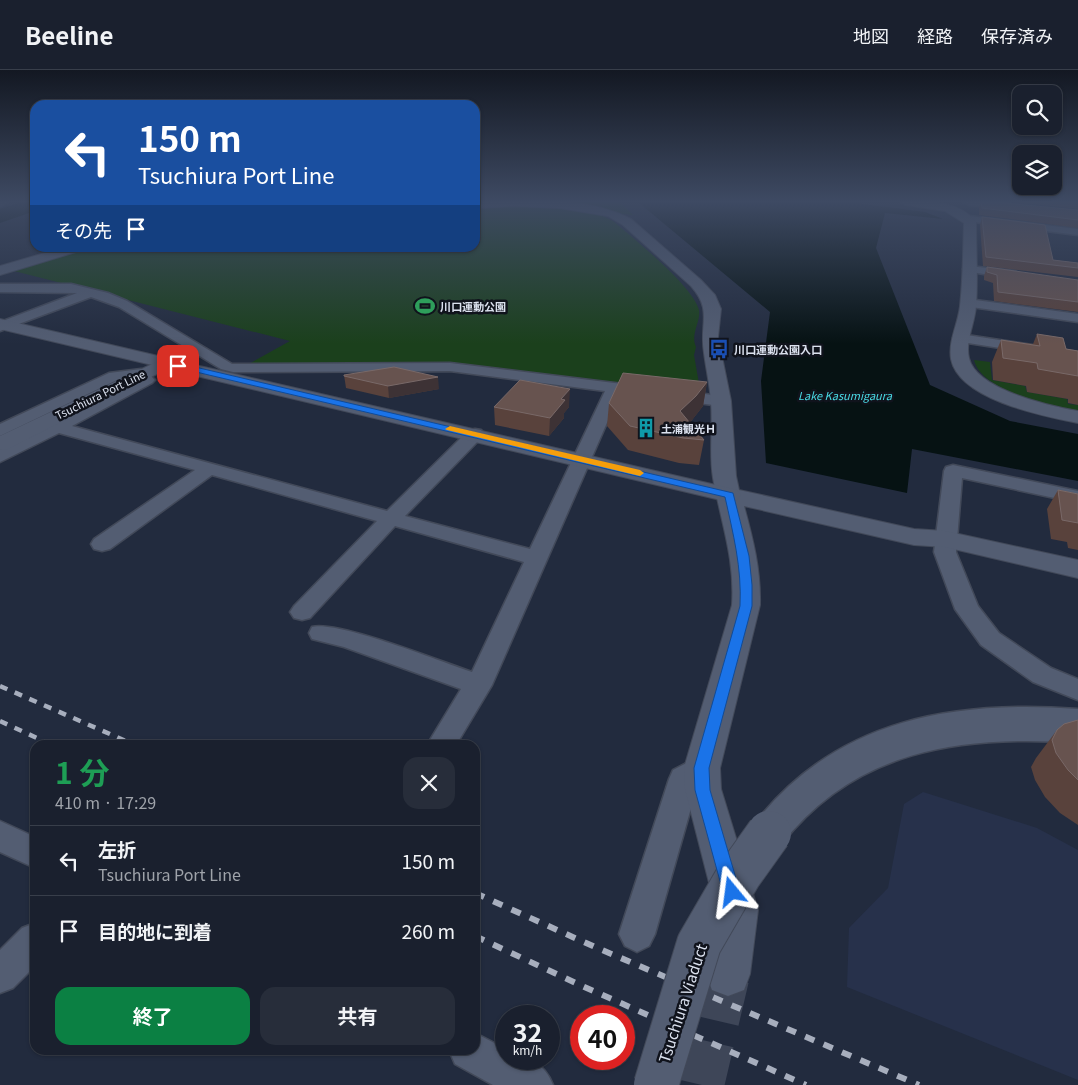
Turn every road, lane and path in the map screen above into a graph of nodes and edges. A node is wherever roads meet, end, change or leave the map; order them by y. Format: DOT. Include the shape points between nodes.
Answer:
graph roads {
  1 [pos="658,249"];
  2 [pos="969,249"];
  3 [pos="61,252"];
  4 [pos="969,269"];
  5 [pos="0,271"];
  6 [pos="1029,277"];
  7 [pos="0,288"];
  8 [pos="89,293"];
  9 [pos="968,303"];
  10 [pos="1078,318"];
  11 [pos="2,325"];
  12 [pos="960,338"];
  13 [pos="1078,356"];
  14 [pos="165,362"];
  15 [pos="141,374"];
  16 [pos="614,388"];
  17 [pos="721,401"];
  18 [pos="0,412"];
  19 [pos="1078,417"];
  20 [pos="25,419"];
  21 [pos="56,422"];
  22 [pos="0,431"];
  23 [pos="475,434"];
  24 [pos="0,444"];
  25 [pos="0,457"];
  26 [pos="582,459"];
  27 [pos="209,469"];
  28 [pos="729,495"];
  29 [pos="1078,497"];
  30 [pos="390,519"];
  31 [pos="102,544"];
  32 [pos="945,546"];
  33 [pos="536,558"];
  34 [pos="1078,569"];
  35 [pos="1078,584"];
  36 [pos="302,612"];
  37 [pos="321,634"];
  38 [pos="479,685"];
  39 [pos="1078,690"];
  40 [pos="1078,726"];
  41 [pos="443,740"];
  42 [pos="702,768"];
  43 [pos="0,836"];
  44 [pos="30,851"];
  45 [pos="637,934"];
  46 [pos="30,946"];
  47 [pos="728,974"];
  48 [pos="0,976"];
  49 [pos="478,1055"];
  50 [pos="533,1085"];
  51 [pos="656,1085"];
  1 -- 17 [label="street" via="696,283 707,295 713,309 710,337"];
  2 -- 4 [label="street"];
  3 -- 5 [label="street"];
  4 -- 6 [label="street"];
  4 -- 9 [label="street"];
  7 -- 8 [label="street" via="58,286"];
  8 -- 11 [label="street"];
  8 -- 16 [label="street" via="123,304 229,367 450,367"];
  9 -- 10 [label="street"];
  9 -- 12 [label="street" via="967,321"];
  11 -- 14 [label="street"];
  12 -- 13 [label="street"];
  12 -- 19 [label="street" via="962,364 967,373 982,384 1016,401"];
  14 -- 15 [label="street, Tsuchiura Port Line"];
  14 -- 23 [label="street"];
  15 -- 20 [label="street" via="114,376"];
  15 -- 21 [label="street, Tsuchiura Port Line"];
  16 -- 17 [label="street"];
  16 -- 26 [label="street"];
  17 -- 28 [label="street" via="724,474"];
  18 -- 20 [label="street"];
  20 -- 22 [label="street"];
  21 -- 24 [label="street, Tsuchiura Port Line"];
  21 -- 25 [label="street"];
  21 -- 27 [label="street"];
  23 -- 26 [label="street"];
  23 -- 30 [label="street"];
  26 -- 28 [label="street"];
  26 -- 33 [label="street"];
  27 -- 30 [label="street"];
  27 -- 31 [label="street"];
  28 -- 32 [label="street"];
  28 -- 42 [label="street" via="744,556 746,606"];
  29 -- 32 [label="street" via="953,471"];
  30 -- 33 [label="street"];
  30 -- 36 [label="street"];
  32 -- 34 [label="street"];
  32 -- 35 [label="street"];
  32 -- 39 [label="street" via="967,609 990,639 1042,675"];
  33 -- 38 [label="street"];
  37 -- 38 [label="street" via="348,639"];
  38 -- 41 [label="street"];
  40 -- 51 [label="street, Tsuchiura Viaduct, bridge" via="1016,723 971,726 922,736 883,747 849,762 803,795 773,826 745,865 700,943"];
  42 -- 45 [label="street" via="684,779"];
  42 -- 47 [label="street" via="703,790 737,910"];
  43 -- 44 [label="street"];
  46 -- 48 [label="street"];
  49 -- 50 [label="street"];
}
